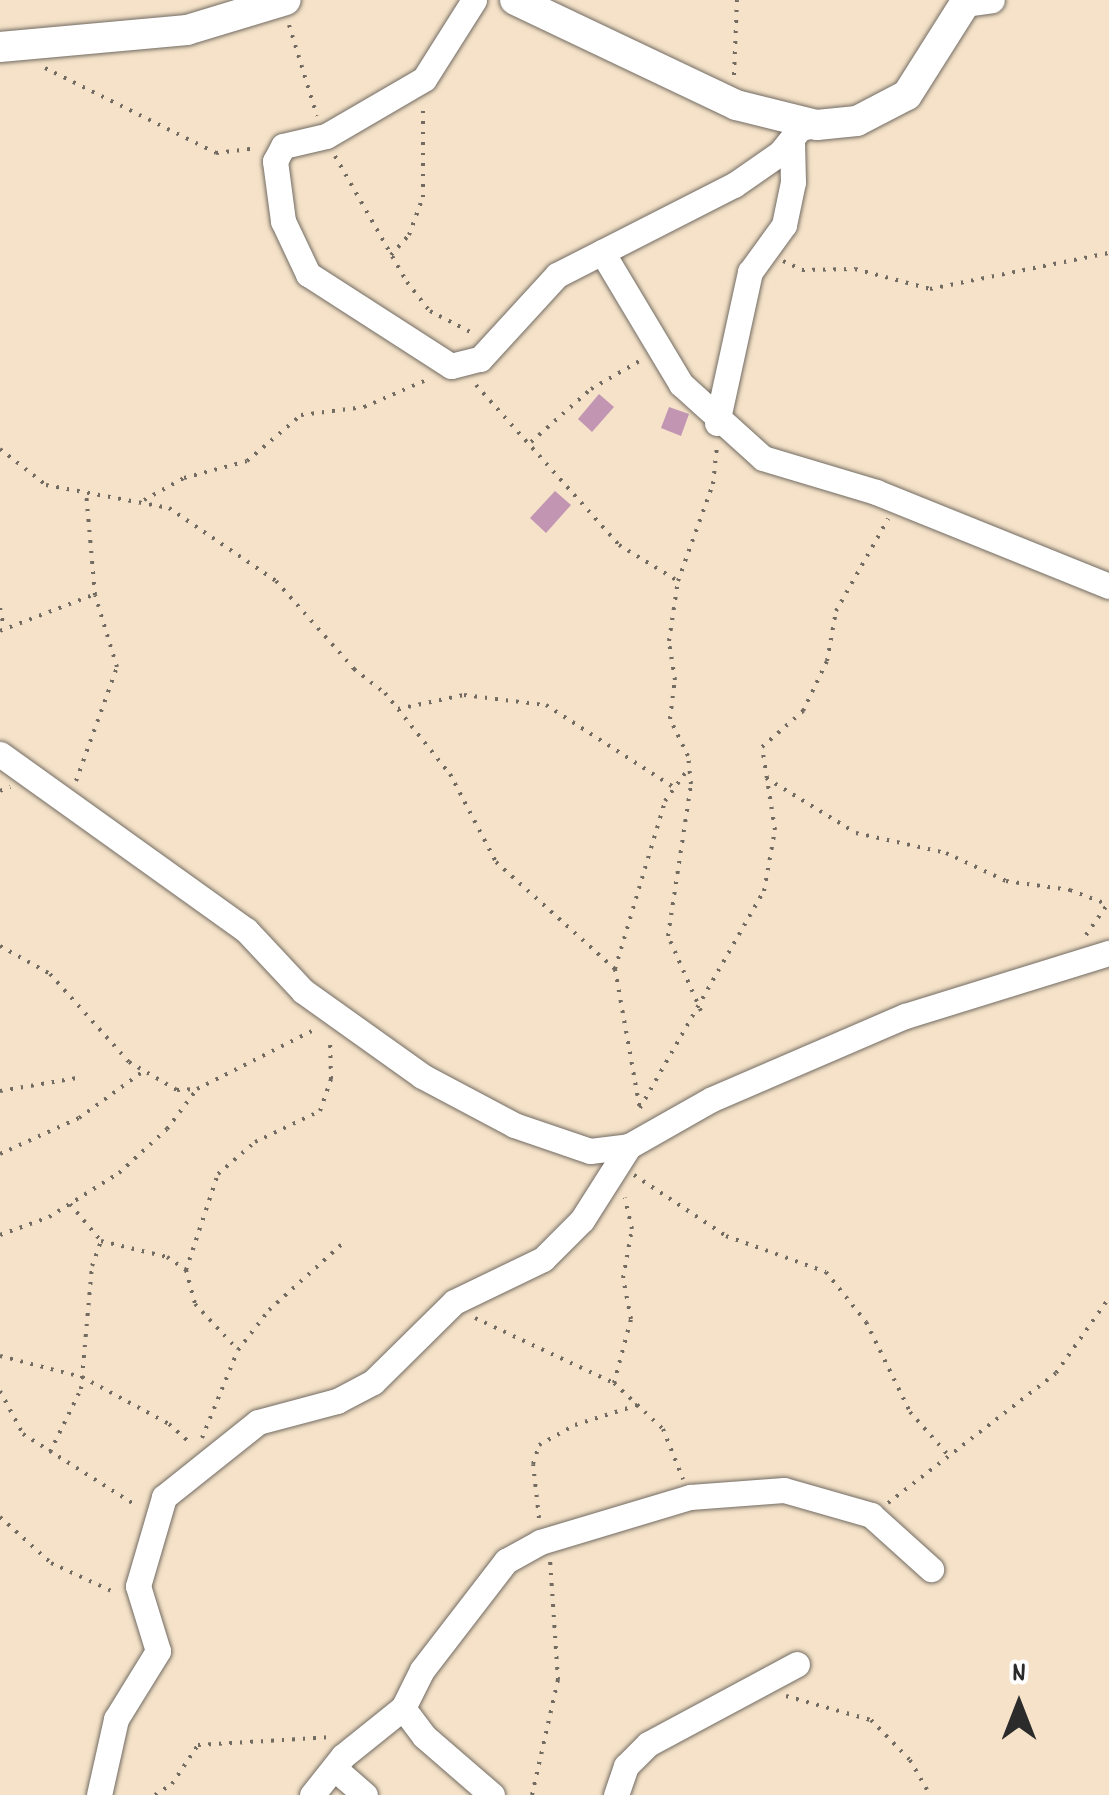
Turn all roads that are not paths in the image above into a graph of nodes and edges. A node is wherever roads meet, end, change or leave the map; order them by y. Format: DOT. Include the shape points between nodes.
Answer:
graph roads {
  1 [pos="474,0"];
  2 [pos="515,0"];
  3 [pos="975,1"];
  4 [pos="287,6"];
  5 [pos="12,47"];
  6 [pos="804,133"];
  7 [pos="602,252"];
  8 [pos="717,423"];
  9 [pos="1109,586"];
  10 [pos="0,754"];
  11 [pos="1109,952"];
  12 [pos="621,1159"];
  13 [pos="931,1569"];
  14 [pos="797,1664"];
  15 [pos="403,1708"];
  16 [pos="334,1768"];
  17 [pos="99,1795"];
  18 [pos="312,1795"];
  19 [pos="365,1795"];
  20 [pos="492,1795"];
  21 [pos="616,1795"];
  1 -- 7 [label="street" via="420,82 326,136 278,149 283,222 308,274 452,365 491,347 557,275"];
  2 -- 6 [label="street"];
  3 -- 6 [label="street" via="907,95 857,121"];
  4 -- 5 [label="street" via="187,30"];
  6 -- 7 [label="street" via="734,185"];
  6 -- 8 [label="street" via="780,238 765,250 736,314"];
  7 -- 8 [label="street" via="660,349"];
  8 -- 9 [label="street" via="763,458 898,501"];
  10 -- 12 [label="street" via="246,930 338,1018 457,1098 560,1145"];
  11 -- 12 [label="street" via="905,1016 712,1099"];
  12 -- 17 [label="street" via="582,1220 543,1259 449,1307 374,1382 242,1431 171,1489 154,1516 139,1601 155,1628 158,1651 116,1719"];
  13 -- 15 [label="street" via="870,1515 784,1490 690,1497 546,1540 506,1562 422,1670"];
  14 -- 21 [label="street" via="648,1744 626,1766"];
  15 -- 16 [label="street"];
  15 -- 20 [label="street" via="424,1736"];
  16 -- 18 [label="street"];
  16 -- 19 [label="street"];
}
